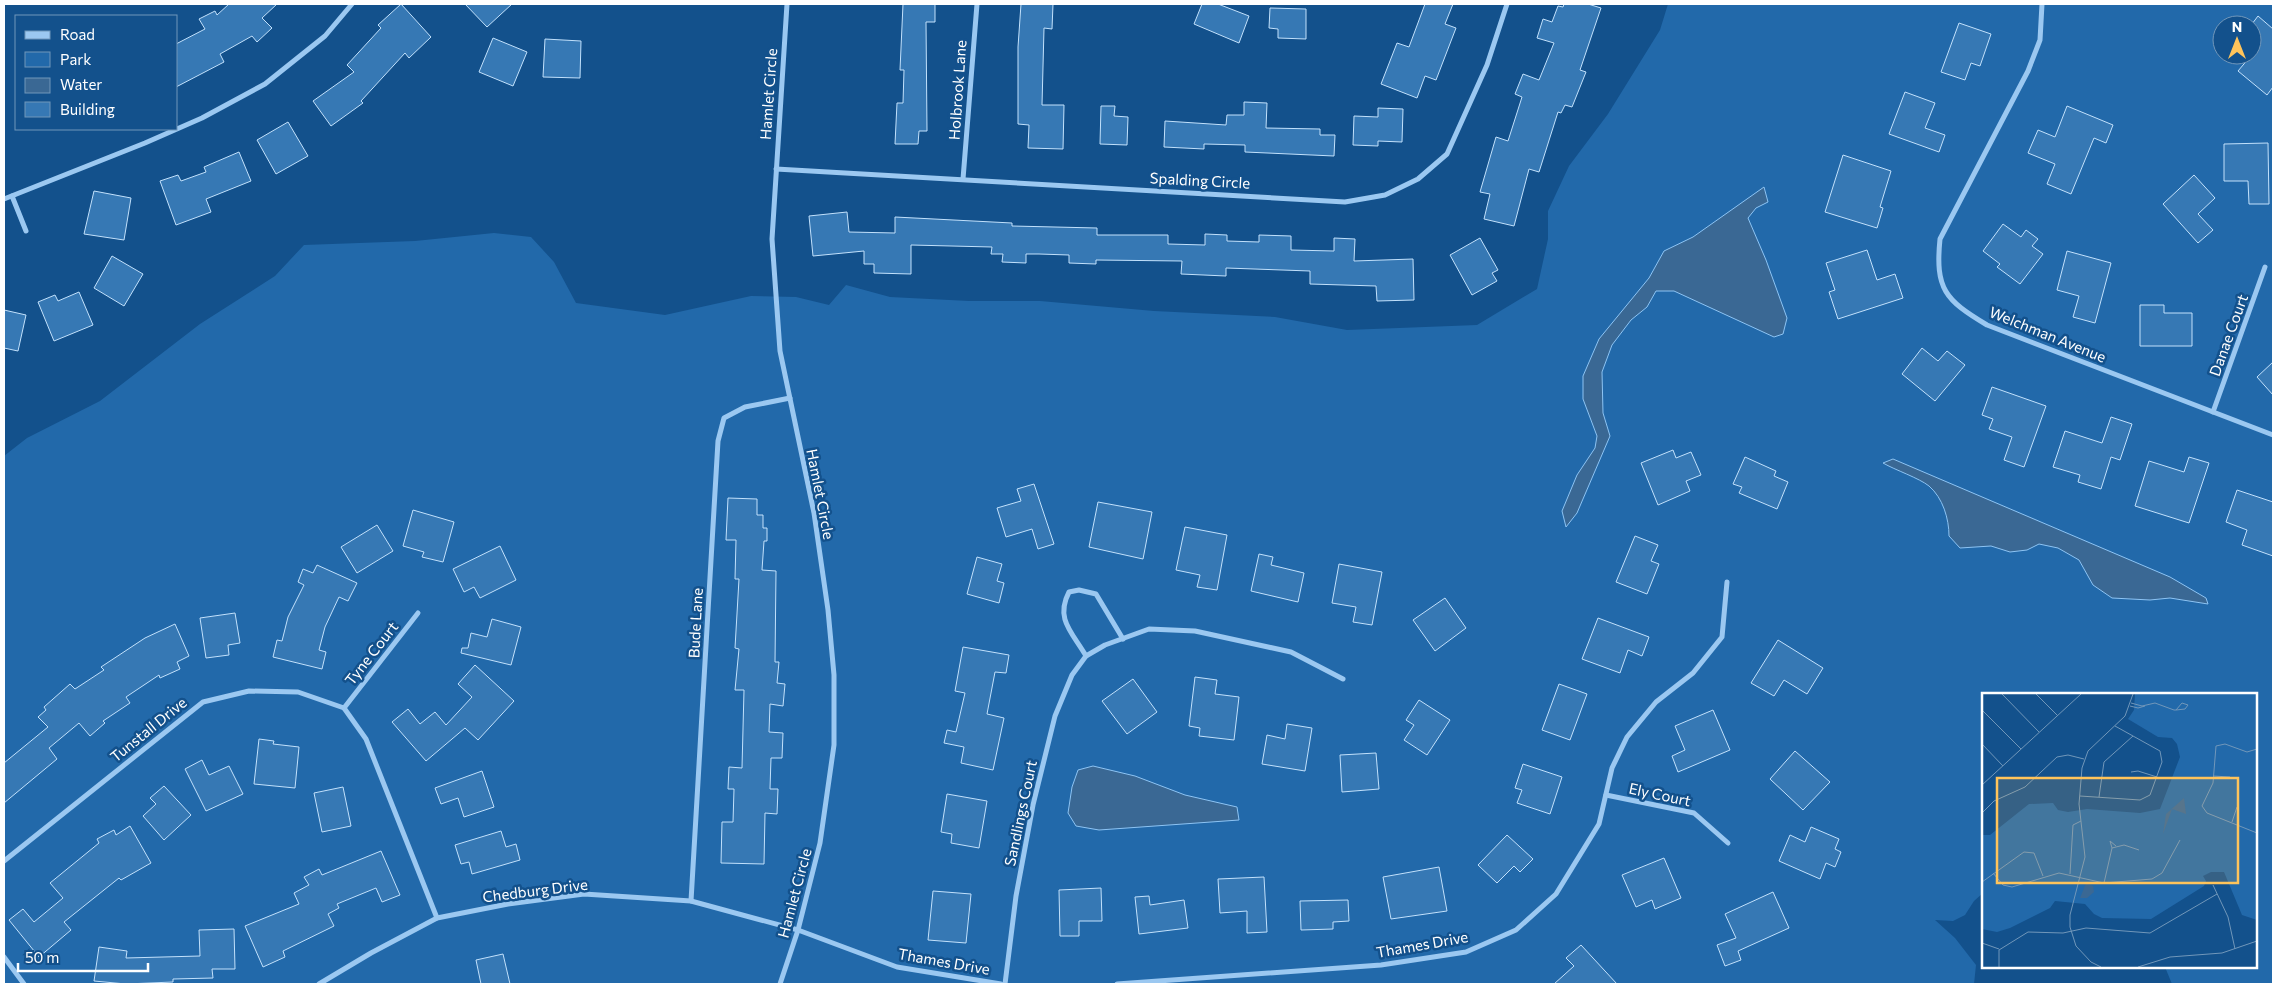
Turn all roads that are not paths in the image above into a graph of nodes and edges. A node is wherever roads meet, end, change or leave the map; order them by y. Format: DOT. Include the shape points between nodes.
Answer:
graph roads {
  1 [pos="352,4"];
  2 [pos="787,4"];
  3 [pos="977,4"];
  4 [pos="1507,4"];
  5 [pos="2042,4"];
  6 [pos="178,129"];
  7 [pos="175,130"];
  8 [pos="776,169"];
  9 [pos="963,179"];
  10 [pos="12,196"];
  11 [pos="4,199"];
  12 [pos="26,231"];
  13 [pos="2265,267"];
  14 [pos="790,398"];
  15 [pos="2213,412"];
  16 [pos="2273,435"];
  17 [pos="1727,582"];
  18 [pos="418,613"];
  19 [pos="1123,639"];
  20 [pos="1086,656"];
  21 [pos="1343,679"];
  22 [pos="344,708"];
  23 [pos="1606,795"];
  24 [pos="1728,843"];
  25 [pos="4,861"];
  26 [pos="691,900"];
  27 [pos="437,918"];
  28 [pos="798,930"];
  29 [pos="4,957"];
  30 [pos="24,984"];
  31 [pos="319,984"];
  32 [pos="780,984"];
  33 [pos="1001,984"];
  34 [pos="1006,984"];
  35 [pos="1117,984"];
  1 -- 6 [label="street" via="325,36 265,84"];
  2 -- 8 [label="street, Hamlet Circle"];
  3 -- 9 [label="street, Holbrook Lane"];
  4 -- 9 [label="street, Spalding Circle" via="1487,65 1447,154 1418,179 1385,195 1345,202"];
  5 -- 15 [label="street, Welchman Avenue" via="2040,40 2028,71 1940,239 1937,264 1943,288 1958,308 1987,325"];
  7 -- 10 [label="street"];
  8 -- 9 [label="street, Spalding Circle"];
  8 -- 14 [label="street, Hamlet Circle" via="772,239 780,351"];
  10 -- 11 [label="street"];
  10 -- 12 [label="street"];
  13 -- 15 [label="street, Danae Court"];
  14 -- 26 [label="street, Bude Lane" via="745,407 724,418 718,441"];
  14 -- 28 [label="street, Hamlet Circle" via="814,513 834,675 834,745 820,843"];
  15 -- 16 [label="street, Welchman Avenue"];
  17 -- 23 [label="street, Thames Drive" via="1722,637 1693,673 1656,702 1626,737 1612,768"];
  18 -- 22 [label="street, Tyne Court"];
  19 -- 20 [label="street, Sandlings Court"];
  19 -- 20 [label="street" via="1096,594 1080,590 1069,592 1063,604 1063,616"];
  19 -- 21 [label="street, Sandlings Court" via="1149,629 1195,631 1291,652"];
  20 -- 34 [label="street, Sandlings Court" via="1072,675 1055,716 1033,805 1016,896"];
  22 -- 25 [label="street, Tunstall Drive" via="298,692 249,691 203,702"];
  22 -- 27 [label="street" via="366,739"];
  23 -- 24 [label="street, Ely Court" via="1694,814"];
  23 -- 35 [label="street, Thames Drive" via="1599,824 1556,894 1516,930 1466,952 1380,965"];
  26 -- 27 [label="street, Chedburg Drive" via="584,894"];
  26 -- 28 [label="street, Chedburg Drive"];
  27 -- 31 [label="street, Chedburg Drive"];
  28 -- 32 [label="street, Hamlet Circle"];
  28 -- 33 [label="street, Thames Drive" via="897,967"];
  29 -- 30 [label="street"];
}
